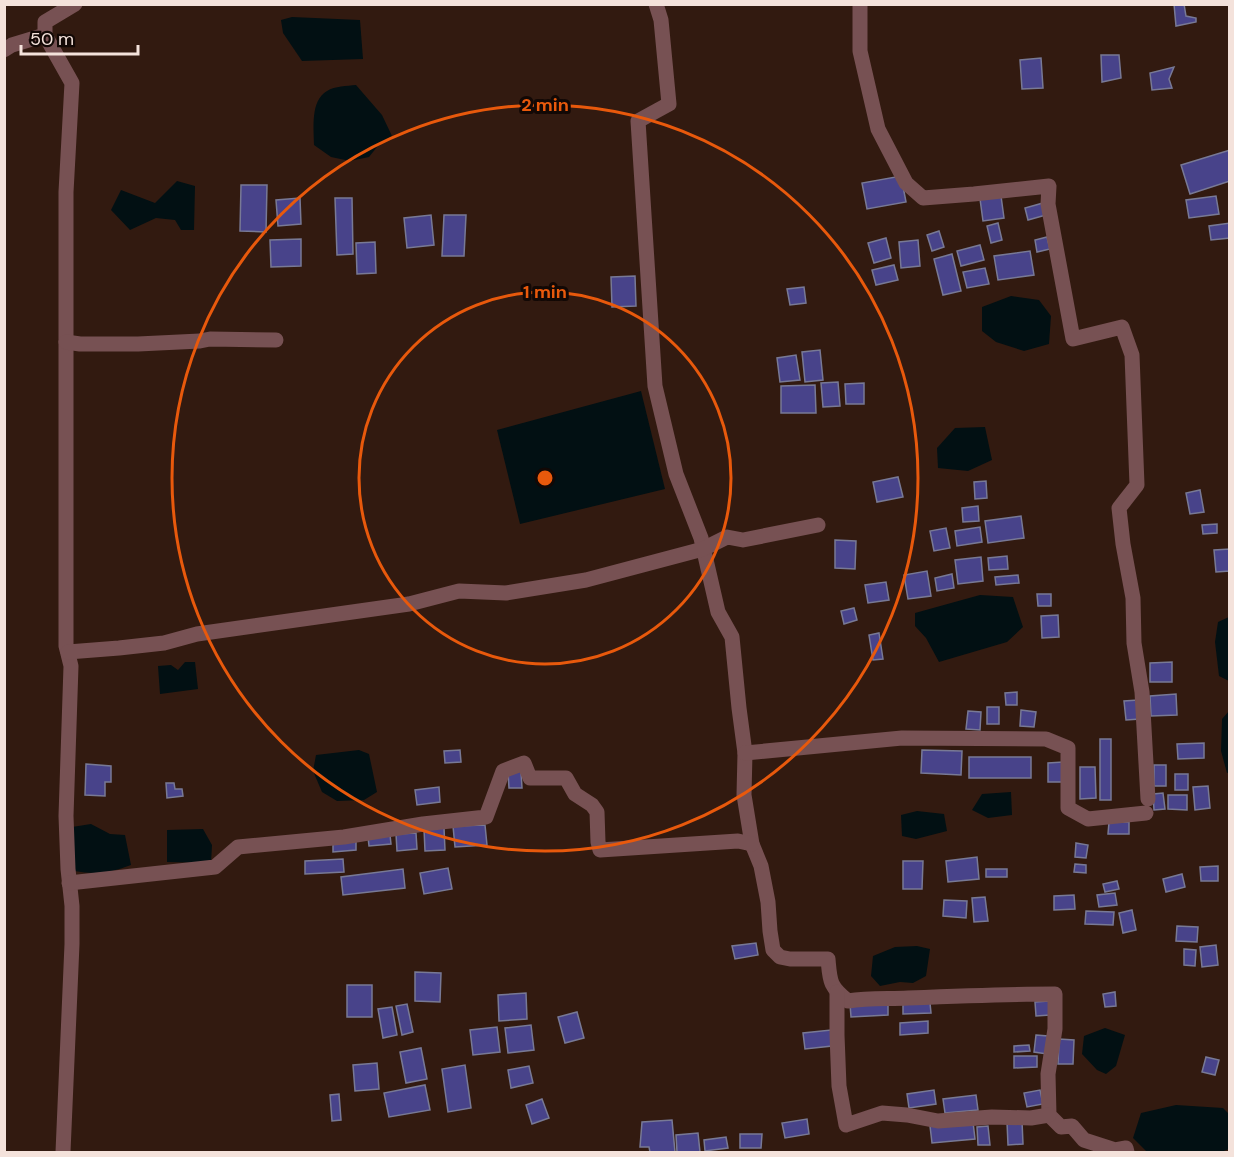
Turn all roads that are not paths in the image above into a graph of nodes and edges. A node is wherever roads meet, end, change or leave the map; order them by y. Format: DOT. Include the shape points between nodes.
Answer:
graph roads {
  1 [pos="75,4"];
  2 [pos="656,4"];
  3 [pos="860,4"];
  4 [pos="45,35"];
  5 [pos="4,50"];
  6 [pos="276,340"];
  7 [pos="66,342"];
  8 [pos="818,525"];
  9 [pos="703,549"];
  10 [pos="68,652"];
  11 [pos="745,753"];
  12 [pos="752,844"];
  13 [pos="69,883"];
  14 [pos="837,992"];
  15 [pos="1049,1115"];
  16 [pos="63,1152"];
  17 [pos="1127,1152"];
  1 -- 4 [label="street" via="45,22"];
  2 -- 9 [label="street" via="669,104 638,121 655,386 676,474"];
  3 -- 11 [label="street" via="860,51 878,129 906,183 923,198 1049,186 1048,204 1073,339 1122,327 1132,355 1137,485 1119,508 1142,692 1147,806 1088,819 1068,808 1068,748 1046,739 902,738"];
  4 -- 5 [label="street"];
  4 -- 7 [label="street" via="72,83 66,192"];
  6 -- 7 [label="street"];
  7 -- 10 [label="street"];
  8 -- 9 [label="street" via="743,540 727,537"];
  9 -- 10 [label="street" via="563,584 506,593 459,591 409,604 164,642"];
  9 -- 11 [label="street" via="718,612 732,637"];
  10 -- 13 [label="street"];
  11 -- 12 [label="street" via="744,795"];
  12 -- 13 [label="street" via="738,841 600,850 597,812 592,805 575,794 566,778 530,778 524,763 503,771 486,817 238,847 216,867"];
  12 -- 14 [label="street" via="761,866 773,950 790,959 828,959 830,981"];
  13 -- 16 [label="street" via="72,944"];
  14 -- 15 [label="street" via="839,1086 846,1125 882,1113 938,1121"];
  14 -- 15 [label="street" via="848,1001 1056,994 1048,1074"];
  15 -- 17 [label="street" via="1061,1127 1072,1126 1084,1140 1115,1150 1126,1148"];
}
